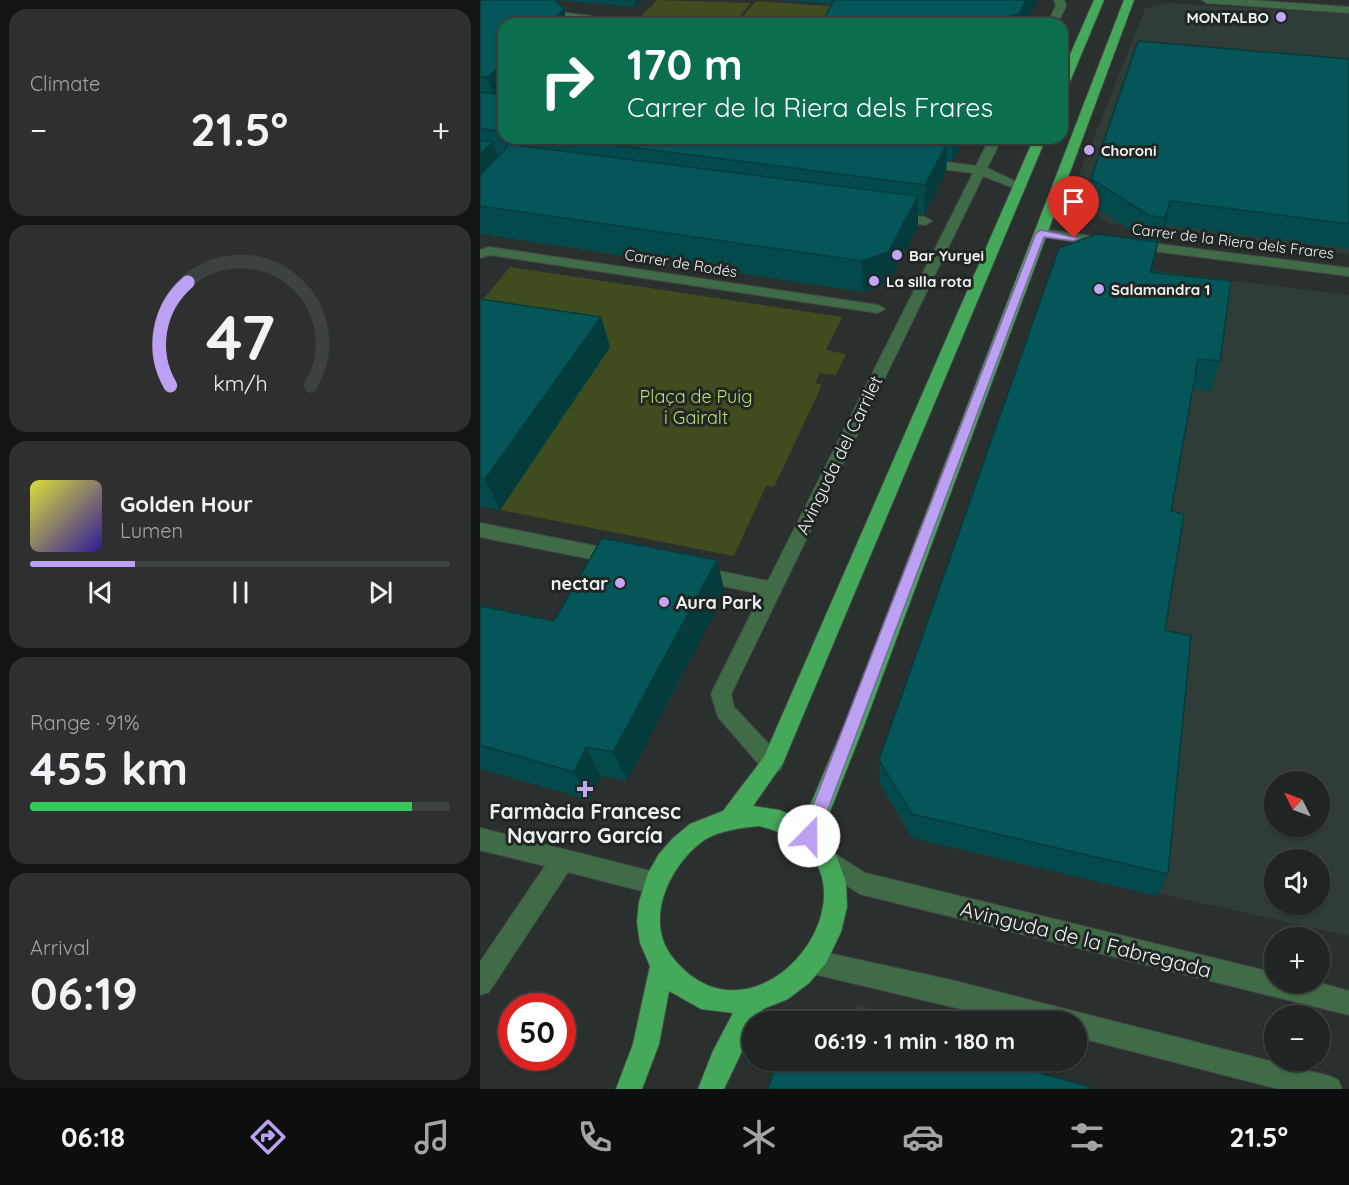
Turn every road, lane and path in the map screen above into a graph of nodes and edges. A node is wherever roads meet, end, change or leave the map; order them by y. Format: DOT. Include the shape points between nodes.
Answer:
graph roads {
  1 [pos="1059,0"];
  2 [pos="1099,0"];
  3 [pos="1129,0"];
  4 [pos="1207,0"];
  5 [pos="1349,10"];
  6 [pos="531,12"];
  7 [pos="587,18"];
  8 [pos="1055,18"];
  9 [pos="1068,72"];
  10 [pos="993,144"];
  11 [pos="1037,144"];
  12 [pos="910,162"];
  13 [pos="980,170"];
  14 [pos="1019,186"];
  15 [pos="878,214"];
  16 [pos="925,220"];
  17 [pos="1041,233"];
  18 [pos="480,254"];
  19 [pos="1349,272"];
  20 [pos="878,309"];
  21 [pos="480,530"];
  22 [pos="635,561"];
  23 [pos="679,570"];
  24 [pos="773,589"];
  25 [pos="772,763"];
  26 [pos="731,818"];
  27 [pos="809,836"];
  28 [pos="480,839"];
  29 [pos="563,860"];
  30 [pos="828,861"];
  31 [pos="654,883"];
  32 [pos="814,962"];
  33 [pos="662,967"];
  34 [pos="480,983"];
  35 [pos="754,1001"];
  36 [pos="1349,1003"];
  37 [pos="1024,1011"];
  38 [pos="1087,1027"];
  39 [pos="629,1089"];
  40 [pos="711,1089"];
  41 [pos="1329,1089"];
  1 -- 8 [label="street" via="1061,6"];
  2 -- 9 [label="main road"];
  3 -- 17 [label="main road"];
  4 -- 5 [label="street"];
  6 -- 7 [label="street"];
  10 -- 13 [label="street, Avinguda del Carrilet"];
  11 -- 14 [label="main road"];
  12 -- 13 [label="street"];
  13 -- 14 [label="street"];
  13 -- 24 [label="street, Avinguda del Carrilet"];
  14 -- 25 [label="main road"];
  15 -- 16 [label="street"];
  17 -- 19 [label="street, Carrer de la Riera dels Frares"];
  17 -- 27 [label="main road"];
  18 -- 20 [label="street, Carrer de Rodés" via="489,251"];
  21 -- 22 [label="street"];
  23 -- 24 [label="street"];
  24 -- 25 [label="street, Avinguda del Carrilet" via="721,694 724,711"];
  25 -- 26 [label="main road"];
  26 -- 27 [label="main road" via="759,816 786,822"];
  26 -- 31 [label="main road" via="698,832 670,857"];
  27 -- 30 [label="main road"];
  28 -- 29 [label="street"];
  29 -- 31 [label="street"];
  29 -- 34 [label="street"];
  30 -- 32 [label="main road" via="837,892 832,928"];
  30 -- 36 [label="street, Avinguda de la Fabregada" via="860,883"];
  31 -- 33 [label="main road" via="648,919 652,948"];
  32 -- 35 [label="main road" via="784,988"];
  32 -- 37 [label="street"];
  33 -- 35 [label="main road" via="682,987 707,1000"];
  33 -- 39 [label="main road" via="646,1044"];
  35 -- 40 [label="main road"];
  38 -- 41 [label="street"];
}
